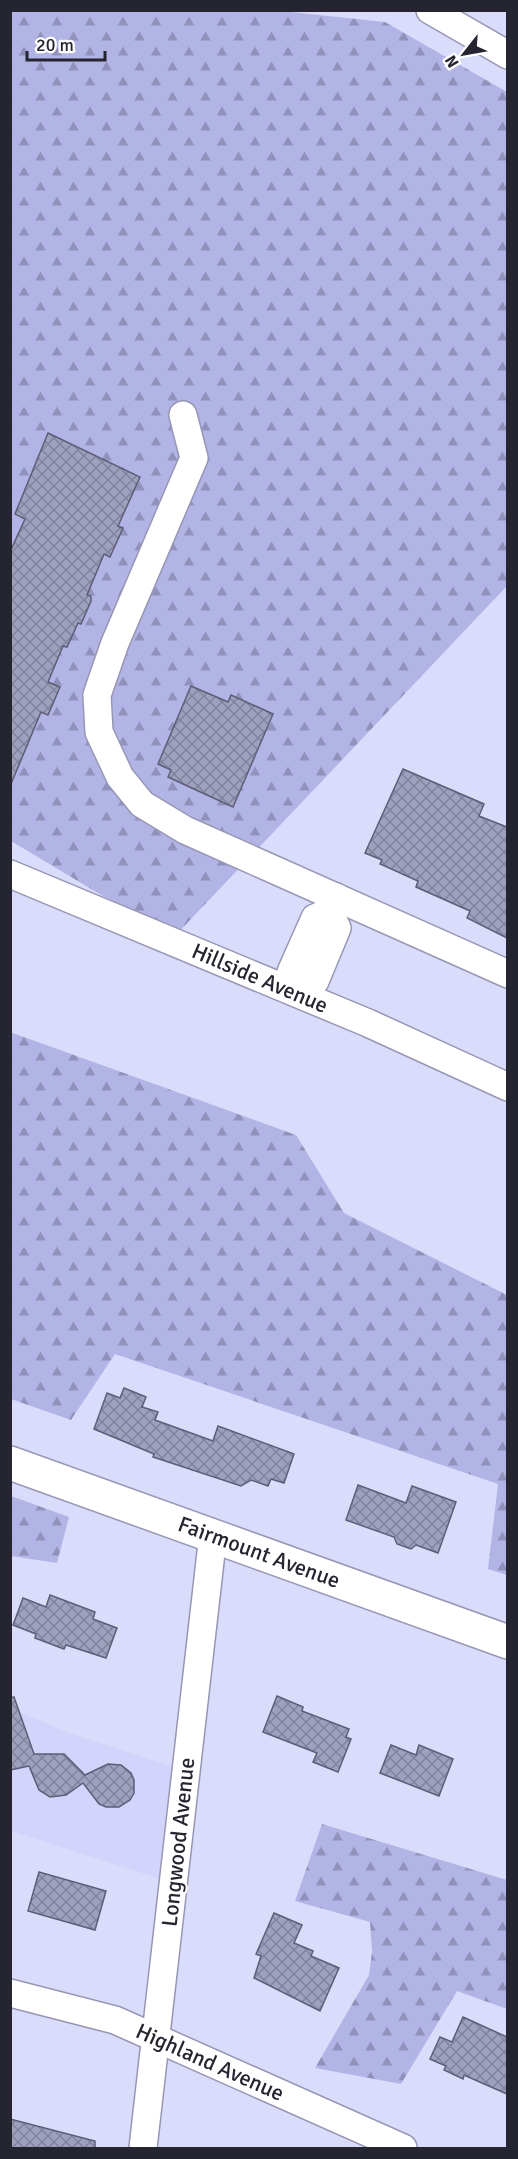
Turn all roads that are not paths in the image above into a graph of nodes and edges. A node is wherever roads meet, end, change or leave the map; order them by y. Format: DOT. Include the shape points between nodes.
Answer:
graph roads {
  1 [pos="430,10"];
  2 [pos="507,55"];
  3 [pos="183,415"];
  4 [pos="10,873"];
  5 [pos="333,904"];
  6 [pos="507,974"];
  7 [pos="298,988"];
  8 [pos="507,1087"];
  9 [pos="10,1463"];
  10 [pos="213,1535"];
  11 [pos="507,1642"];
  12 [pos="10,1993"];
  13 [pos="155,2038"];
  14 [pos="143,2148"];
  15 [pos="403,2148"];
  1 -- 2 [label="street"];
  3 -- 5 [label="street" via="194,458 107,664 97,695 99,732 120,777 142,804 185,830"];
  4 -- 7 [label="street, Hillside Avenue"];
  5 -- 6 [label="street"];
  5 -- 7 [label="street" via="337,928 315,981"];
  7 -- 8 [label="street, Hillside Avenue"];
  9 -- 10 [label="main road, Fairmount Avenue"];
  10 -- 11 [label="main road, Fairmount Avenue"];
  10 -- 13 [label="street, Longwood Avenue"];
  12 -- 13 [label="street, Highland Avenue" via="116,2020"];
  13 -- 14 [label="street, Longwood Avenue"];
  13 -- 15 [label="street, Highland Avenue"];
}
